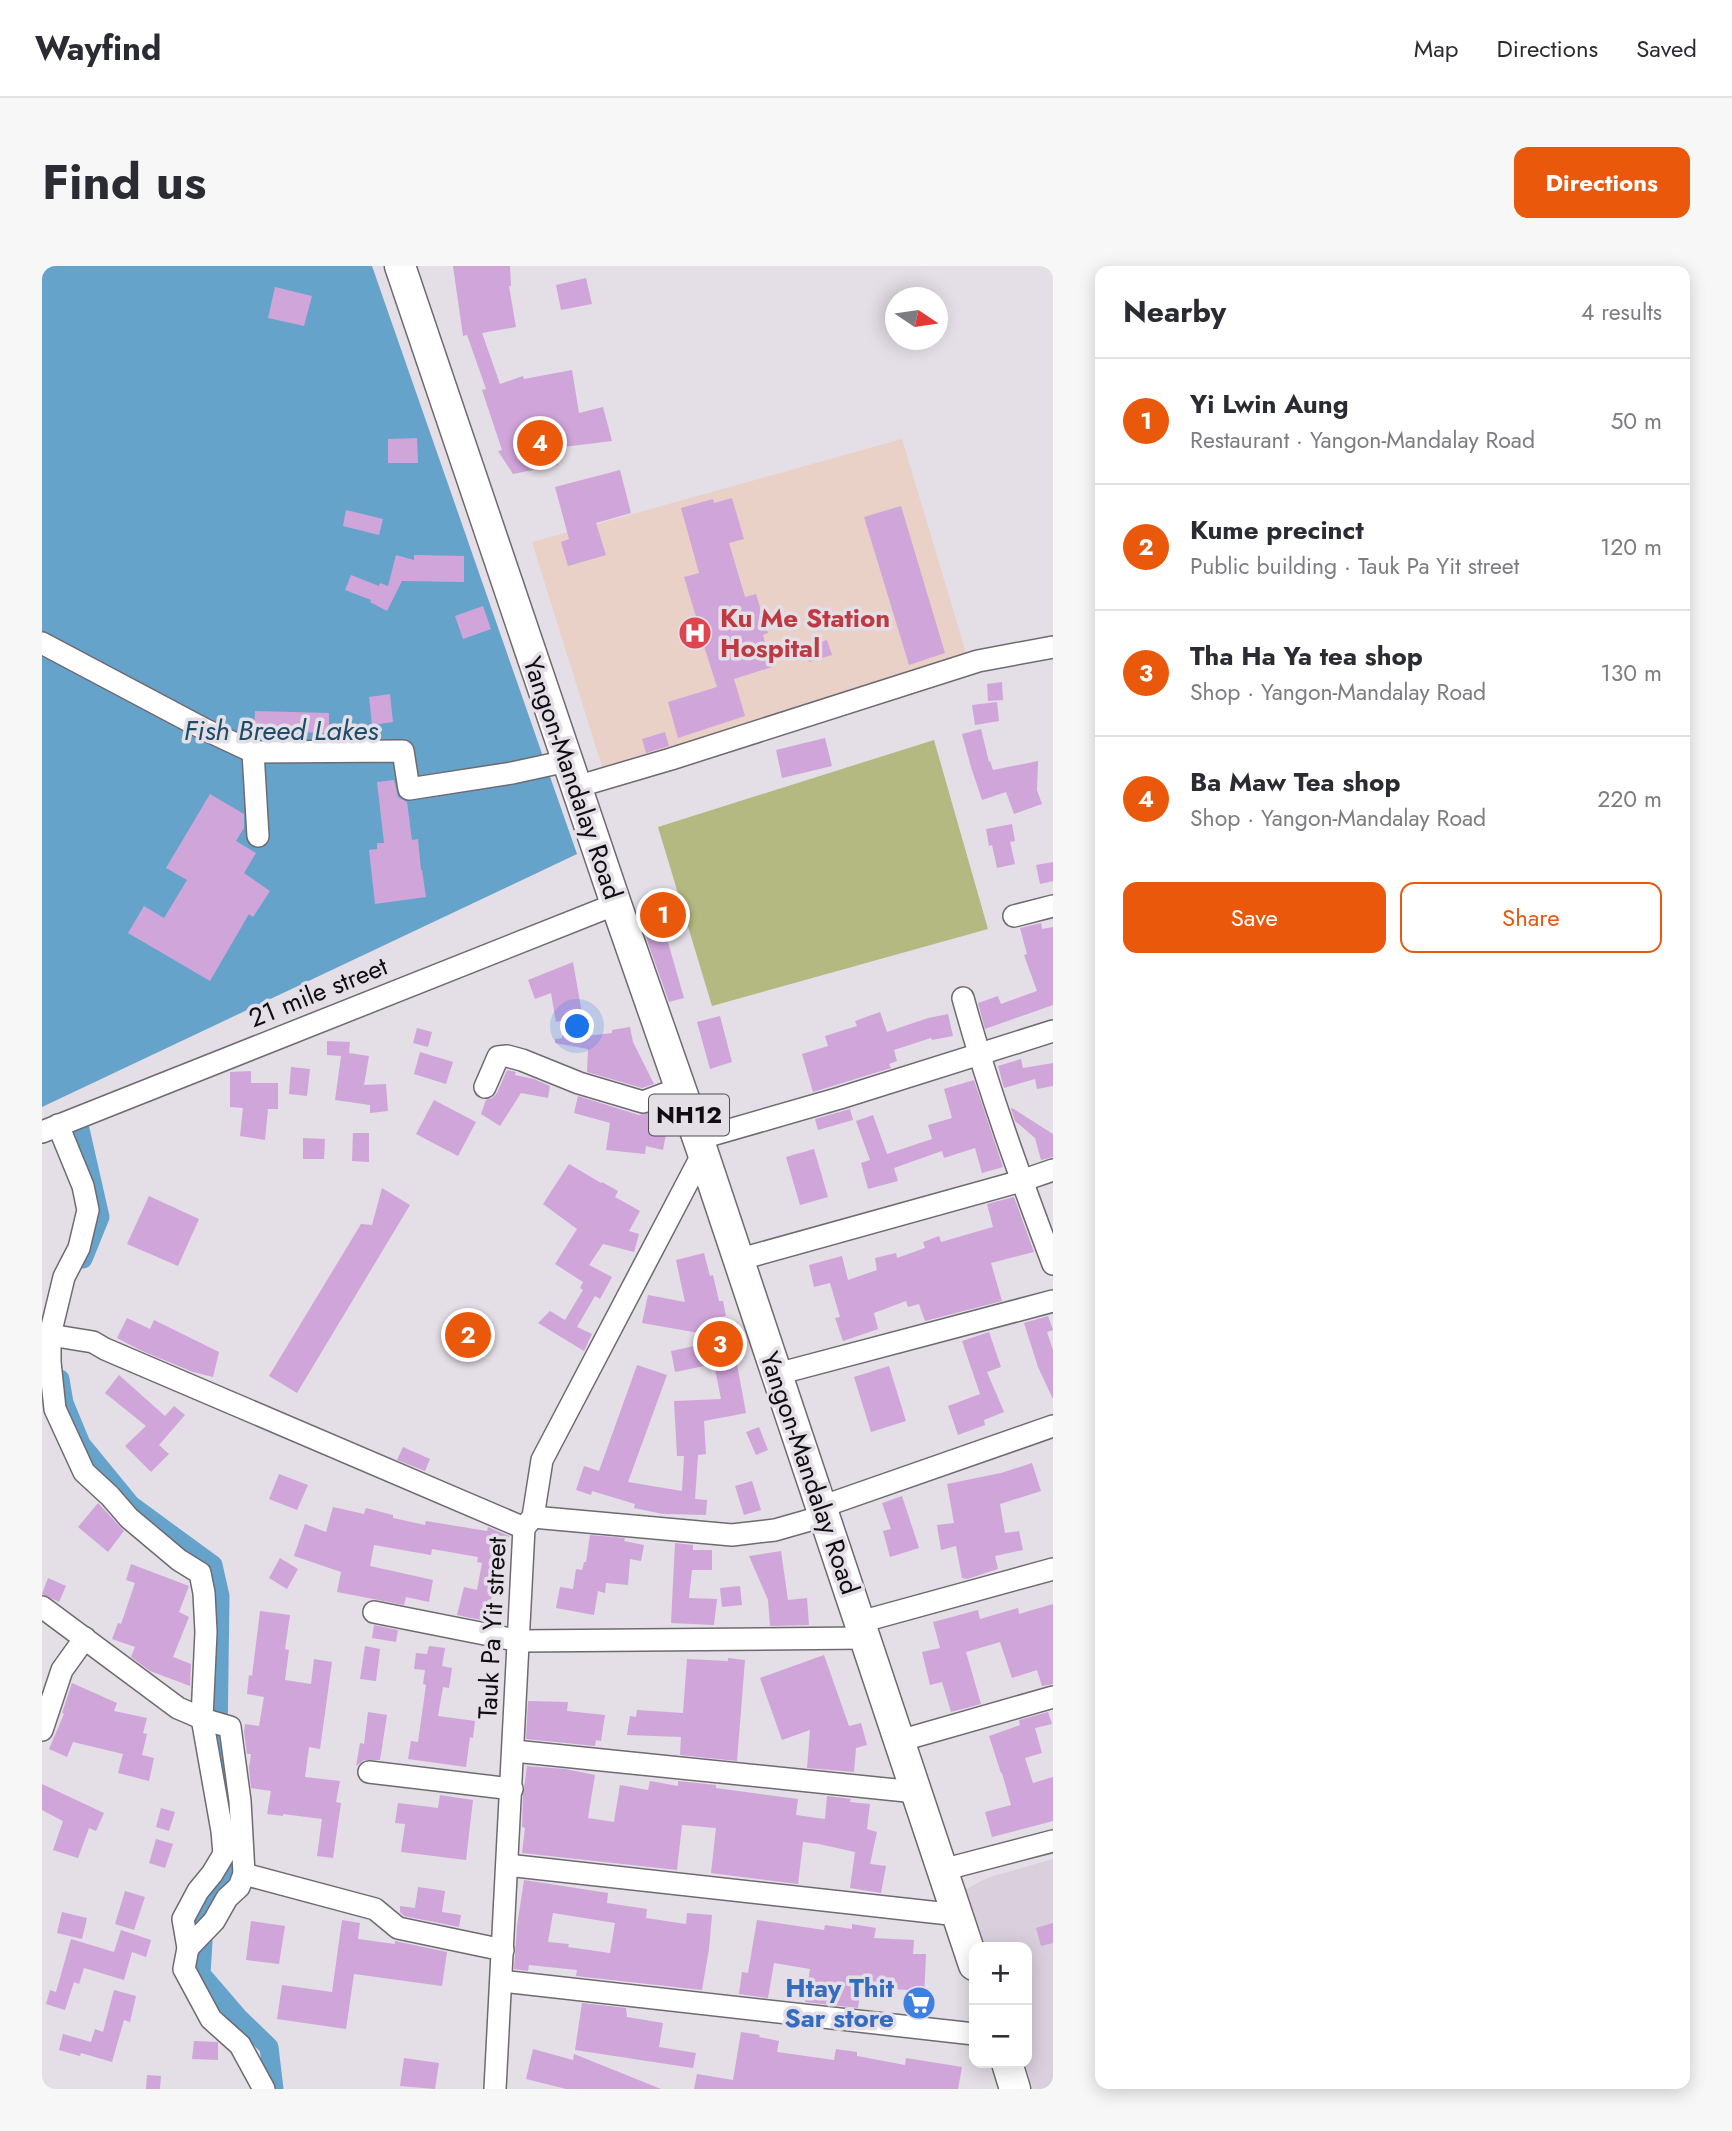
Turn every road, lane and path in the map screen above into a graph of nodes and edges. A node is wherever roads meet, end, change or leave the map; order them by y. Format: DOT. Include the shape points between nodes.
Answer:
graph roads {
  1 [pos="401,266"];
  2 [pos="42,643"];
  3 [pos="1053,647"];
  4 [pos="253,752"];
  5 [pos="572,774"];
  6 [pos="258,836"];
  7 [pos="616,904"];
  8 [pos="1053,906"];
  9 [pos="1014,916"];
  10 [pos="963,999"];
  11 [pos="1053,1031"];
  12 [pos="979,1054"];
  13 [pos="485,1087"];
  14 [pos="680,1088"];
  15 [pos="50,1129"];
  16 [pos="700,1146"];
  17 [pos="1053,1170"];
  18 [pos="1021,1181"];
  19 [pos="737,1260"];
  20 [pos="1053,1264"];
  21 [pos="1053,1301"];
  22 [pos="51,1335"];
  23 [pos="777,1374"];
  24 [pos="1053,1426"];
  25 [pos="823,1511"];
  26 [pos="529,1522"];
  27 [pos="1053,1569"];
  28 [pos="42,1607"];
  29 [pos="374,1612"];
  30 [pos="862,1630"];
  31 [pos="85,1637"];
  32 [pos="520,1641"];
  33 [pos="1053,1697"];
  34 [pos="204,1719"];
  35 [pos="42,1730"];
  36 [pos="899,1741"];
  37 [pos="514,1751"];
  38 [pos="369,1772"];
  39 [pos="512,1789"];
  40 [pos="916,1793"];
  41 [pos="1053,1841"];
  42 [pos="507,1865"];
  43 [pos="942,1870"];
  44 [pos="244,1874"];
  45 [pos="958,1915"];
  46 [pos="192,1944"];
  47 [pos="969,1949"];
  48 [pos="503,1951"];
  49 [pos="501,1981"];
  50 [pos="969,2033"];
  51 [pos="1009,2068"];
  52 [pos="264,2089"];
  53 [pos="495,2089"];
  54 [pos="1015,2089"];
  1 -- 5 [label="highway, Yangon-Mandalay Road / NH12"];
  2 -- 4 [label="street"];
  3 -- 5 [label="street" via="978,661 671,759"];
  4 -- 5 [label="street" via="403,751 409,789 499,775"];
  4 -- 6 [label="street"];
  5 -- 7 [label="highway, Yangon-Mandalay Road / NH12"];
  7 -- 14 [label="highway, Yangon-Mandalay Road / NH12"];
  7 -- 15 [label="street, 21 mile street"];
  8 -- 9 [label="street"];
  10 -- 12 [label="street"];
  11 -- 12 [label="street"];
  12 -- 16 [label="street"];
  12 -- 18 [label="street"];
  13 -- 14 [label="street" via="498,1057 507,1056 643,1102"];
  14 -- 16 [label="highway, Yangon-Mandalay Road / NH12"];
  15 -- 22 [label="street" via="83,1186 88,1210 79,1248 64,1277"];
  16 -- 19 [label="highway, Yangon-Mandalay Road / NH12"];
  16 -- 26 [label="street, Tauk Pa Yit street" via="542,1460"];
  17 -- 18 [label="street"];
  18 -- 19 [label="street"];
  18 -- 20 [label="street"];
  19 -- 23 [label="highway, Yangon-Mandalay Road / NH12"];
  21 -- 23 [label="street"];
  22 -- 26 [label="street" via="93,1342"];
  22 -- 34 [label="street" via="55,1409 84,1472 129,1518 200,1573 206,1632"];
  23 -- 25 [label="highway, Yangon-Mandalay Road / NH12"];
  24 -- 25 [label="street"];
  25 -- 26 [label="street" via="775,1530 732,1535"];
  25 -- 30 [label="highway, Yangon-Mandalay Road / NH12"];
  26 -- 32 [label="street, Tauk Pa Yit street"];
  27 -- 30 [label="street"];
  28 -- 31 [label="street"];
  29 -- 32 [label="street"];
  30 -- 32 [label="street"];
  30 -- 36 [label="highway, Yangon-Mandalay Road / NH12"];
  31 -- 34 [label="street" via="178,1708"];
  31 -- 35 [label="street" via="62,1670"];
  32 -- 37 [label="street, Tauk Pa Yit street"];
  33 -- 36 [label="street"];
  34 -- 44 [label="street" via="230,1727"];
  34 -- 46 [label="street" via="224,1854 183,1919"];
  36 -- 40 [label="highway, Yangon-Mandalay Road / NH12"];
  37 -- 39 [label="street, Tauk Pa Yit street"];
  37 -- 40 [label="street"];
  38 -- 39 [label="street"];
  39 -- 42 [label="street, Tauk Pa Yit street"];
  40 -- 43 [label="highway, Yangon-Mandalay Road / NH12"];
  41 -- 43 [label="street"];
  42 -- 45 [label="street"];
  42 -- 48 [label="street, Tauk Pa Yit street"];
  43 -- 45 [label="highway, Yangon-Mandalay Road / NH12"];
  44 -- 46 [label="street" via="214,1921"];
  44 -- 48 [label="street" via="375,1909 398,1928"];
  45 -- 47 [label="highway, Yangon-Mandalay Road / NH12"];
  46 -- 52 [label="street" via="184,1969 211,2019 240,2045"];
  48 -- 49 [label="street, Tauk Pa Yit street"];
  49 -- 50 [label="street"];
  49 -- 53 [label="street, Tauk Pa Yit street"];
  51 -- 54 [label="highway"];
}
